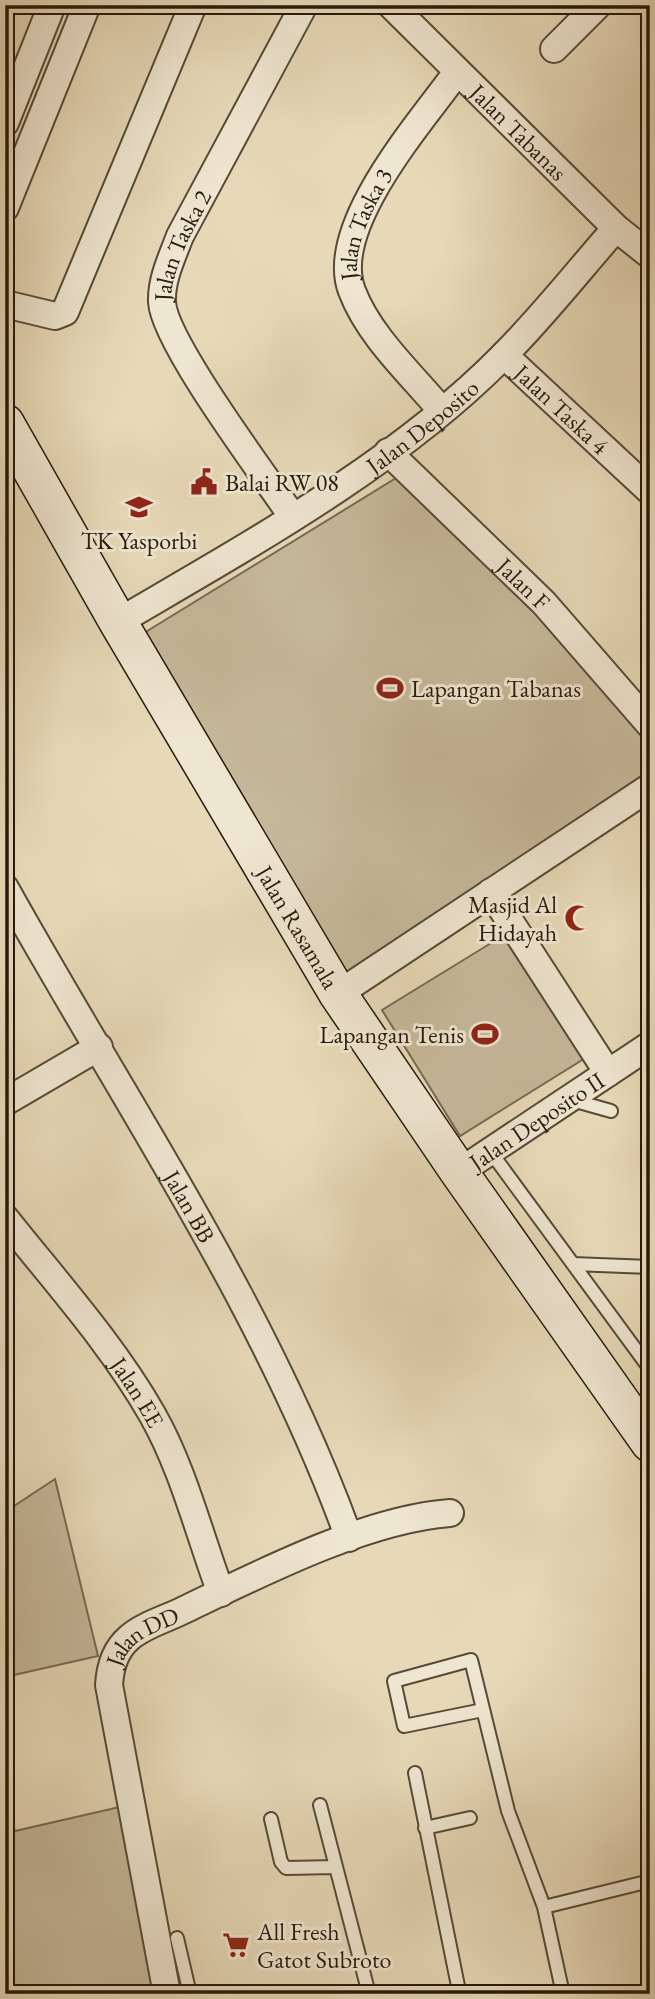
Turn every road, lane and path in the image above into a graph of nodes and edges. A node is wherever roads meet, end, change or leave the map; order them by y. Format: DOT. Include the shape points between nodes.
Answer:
graph roads {
  1 [pos="87,5"];
  2 [pos="193,5"];
  3 [pos="303,5"];
  4 [pos="391,5"];
  5 [pos="598,5"];
  6 [pos="42,10"];
  7 [pos="554,49"];
  8 [pos="457,72"];
  9 [pos="5,123"];
  10 [pos="5,208"];
  11 [pos="616,228"];
  12 [pos="650,255"];
  13 [pos="5,304"];
  14 [pos="504,355"];
  15 [pos="441,410"];
  16 [pos="5,423"];
  17 [pos="388,452"];
  18 [pos="650,491"];
  19 [pos="292,516"];
  20 [pos="118,622"];
  21 [pos="650,725"];
  22 [pos="650,787"];
  23 [pos="491,892"];
  24 [pos="9,905"];
  25 [pos="338,994"];
  26 [pos="650,1045"];
  27 [pos="99,1047"];
  28 [pos="608,1073"];
  29 [pos="569,1098"];
  30 [pos="5,1102"];
  31 [pos="611,1111"];
  32 [pos="491,1151"];
  33 [pos="459,1172"];
  34 [pos="5,1218"];
  35 [pos="573,1264"];
  36 [pos="650,1267"];
  37 [pos="650,1369"];
  38 [pos="650,1443"];
  39 [pos="450,1513"];
  40 [pos="349,1538"];
  41 [pos="221,1592"];
  42 [pos="483,1710"];
  43 [pos="415,1773"];
  44 [pos="320,1805"];
  45 [pos="470,1818"];
  46 [pos="271,1819"];
  47 [pos="425,1828"];
  48 [pos="336,1867"];
  49 [pos="650,1881"];
  50 [pos="544,1907"];
  51 [pos="177,1938"];
  52 [pos="456,1993"];
  53 [pos="167,1994"];
  54 [pos="190,1994"];
  55 [pos="369,1994"];
  56 [pos="563,1994"];
  1 -- 10 [label="street"];
  2 -- 13 [label="street" via="65,312 55,316"];
  3 -- 19 [label="street, Jalan Taska 2" via="180,236 166,273 162,303 184,355"];
  4 -- 8 [label="street, Jalan Tabanas"];
  5 -- 7 [label="street"];
  6 -- 9 [label="street"];
  8 -- 11 [label="street, Jalan Tabanas"];
  8 -- 15 [label="street, Jalan Taska 3" via="379,182 355,229 349,253 351,290 359,304 379,336"];
  11 -- 12 [label="street, Jalan Tabanas"];
  11 -- 14 [label="street, Jalan Deposito"];
  14 -- 15 [label="street, Jalan Deposito"];
  14 -- 18 [label="street, Jalan Taska 4"];
  15 -- 17 [label="street, Jalan Deposito"];
  16 -- 20 [label="street, Jalan Rasamala"];
  17 -- 19 [label="street, Jalan Deposito"];
  17 -- 21 [label="street, Jalan F" via="544,603"];
  19 -- 20 [label="street, Jalan Deposito"];
  20 -- 25 [label="street, Jalan Rasamala"];
  22 -- 23 [label="street"];
  23 -- 25 [label="street"];
  23 -- 28 [label="street"];
  24 -- 27 [label="street, Jalan BB"];
  25 -- 33 [label="street, Jalan Rasamala"];
  26 -- 28 [label="street, Jalan Deposito II"];
  27 -- 30 [label="street"];
  27 -- 40 [label="street, Jalan BB" via="264,1344 333,1492"];
  28 -- 29 [label="street, Jalan Deposito II"];
  29 -- 31 [label="lane"];
  29 -- 32 [label="street, Jalan Deposito II"];
  32 -- 33 [label="street, Jalan Deposito II"];
  32 -- 35 [label="lane"];
  33 -- 38 [label="street, Jalan Rasamala"];
  34 -- 41 [label="street, Jalan EE" via="153,1415"];
  35 -- 36 [label="lane"];
  35 -- 37 [label="lane"];
  39 -- 40 [label="street, Jalan DD" via="414,1516"];
  40 -- 41 [label="street, Jalan DD"];
  41 -- 53 [label="street, Jalan DD" via="130,1636 109,1670 132,1819"];
  42 -- 42 [label="lane" via="471,1660 394,1681 404,1726"];
  42 -- 50 [label="lane" via="508,1811"];
  43 -- 47 [label="lane"];
  44 -- 48 [label="lane"];
  45 -- 47 [label="lane"];
  46 -- 48 [label="lane" via="286,1868"];
  47 -- 52 [label="lane"];
  48 -- 55 [label="lane"];
  49 -- 50 [label="lane"];
  50 -- 56 [label="lane"];
  51 -- 54 [label="lane"];
}
